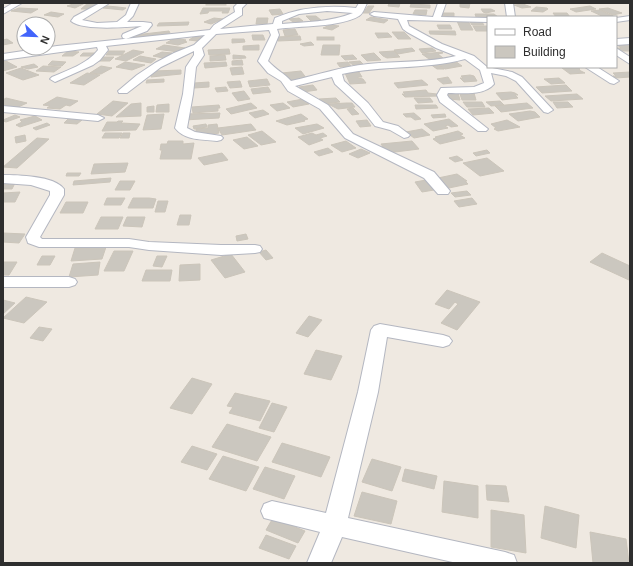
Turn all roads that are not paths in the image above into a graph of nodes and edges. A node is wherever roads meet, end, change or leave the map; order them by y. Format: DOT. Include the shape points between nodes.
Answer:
graph roads {
  1 [pos="18,3"];
  2 [pos="135,3"];
  3 [pos="243,3"];
  4 [pos="362,3"];
  5 [pos="442,3"];
  6 [pos="509,3"];
  7 [pos="104,4"];
  8 [pos="358,11"];
  9 [pos="3,12"];
  10 [pos="374,14"];
  11 [pos="511,16"];
  12 [pos="401,17"];
  13 [pos="630,18"];
  14 [pos="436,19"];
  15 [pos="487,20"];
  16 [pos="617,20"];
  17 [pos="119,25"];
  18 [pos="275,27"];
  19 [pos="214,32"];
  20 [pos="630,40"];
  21 [pos="617,42"];
  22 [pos="104,44"];
  23 [pos="197,47"];
  24 [pos="3,50"];
  25 [pos="56,50"];
  26 [pos="16,52"];
  27 [pos="617,52"];
  28 [pos="16,55"];
  29 [pos="465,56"];
  30 [pos="3,57"];
  31 [pos="630,61"];
  32 [pos="592,68"];
  33 [pos="484,69"];
  34 [pos="336,72"];
  35 [pos="55,79"];
  36 [pos="614,81"];
  37 [pos="288,85"];
  38 [pos="123,91"];
  39 [pos="3,109"];
  40 [pos="548,110"];
  41 [pos="98,118"];
  42 [pos="482,129"];
  43 [pos="404,136"];
  44 [pos="217,138"];
  45 [pos="3,179"];
  46 [pos="443,191"];
  47 [pos="255,248"];
  48 [pos="3,282"];
  49 [pos="69,282"];
  50 [pos="443,341"];
  51 [pos="272,511"];
  52 [pos="335,525"];
  53 [pos="319,563"];
  54 [pos="505,563"];
  1 -- 9 [label="street"];
  2 -- 17 [label="street" via="129,16"];
  3 -- 19 [label="street" via="238,6 239,13 217,27"];
  4 -- 8 [label="street"];
  5 -- 14 [label="street"];
  6 -- 11 [label="street"];
  7 -- 17 [label="street" via="75,21"];
  8 -- 18 [label="street" via="357,14 336,21"];
  8 -- 18 [label="street" via="333,8 297,11 278,20"];
  10 -- 12 [label="street"];
  12 -- 14 [label="street"];
  12 -- 29 [label="street" via="410,30 439,46"];
  13 -- 16 [label="street"];
  14 -- 15 [label="street"];
  17 -- 22 [label="street" via="148,25 144,29"];
  18 -- 19 [label="street"];
  18 -- 37 [label="street" via="275,35 263,61 271,72 284,79"];
  19 -- 22 [label="street"];
  19 -- 23 [label="street"];
  20 -- 21 [label="street"];
  22 -- 25 [label="street"];
  22 -- 35 [label="street" via="93,61"];
  23 -- 38 [label="street" via="149,70"];
  23 -- 44 [label="street" via="198,55 191,67 181,128 189,134"];
  24 -- 26 [label="street"];
  27 -- 31 [label="street"];
  28 -- 30 [label="street"];
  29 -- 33 [label="street"];
  29 -- 34 [label="street" via="436,62"];
  32 -- 36 [label="street"];
  33 -- 40 [label="street" via="509,74 519,80"];
  33 -- 42 [label="street" via="489,80 489,84 484,88 445,90 442,95 444,100"];
  34 -- 37 [label="street"];
  34 -- 43 [label="street" via="339,82 364,105 379,124 394,128"];
  37 -- 46 [label="street" via="324,108 349,136 429,175"];
  39 -- 41 [label="street"];
  45 -- 47 [label="street" via="30,181 57,189 57,195 33,237 33,240 39,243 129,243 221,250"];
  48 -- 49 [label="street"];
  50 -- 52 [label="street" via="380,330 368,392"];
  51 -- 52 [label="street"];
  52 -- 53 [label="street"];
  52 -- 54 [label="street"];
}
